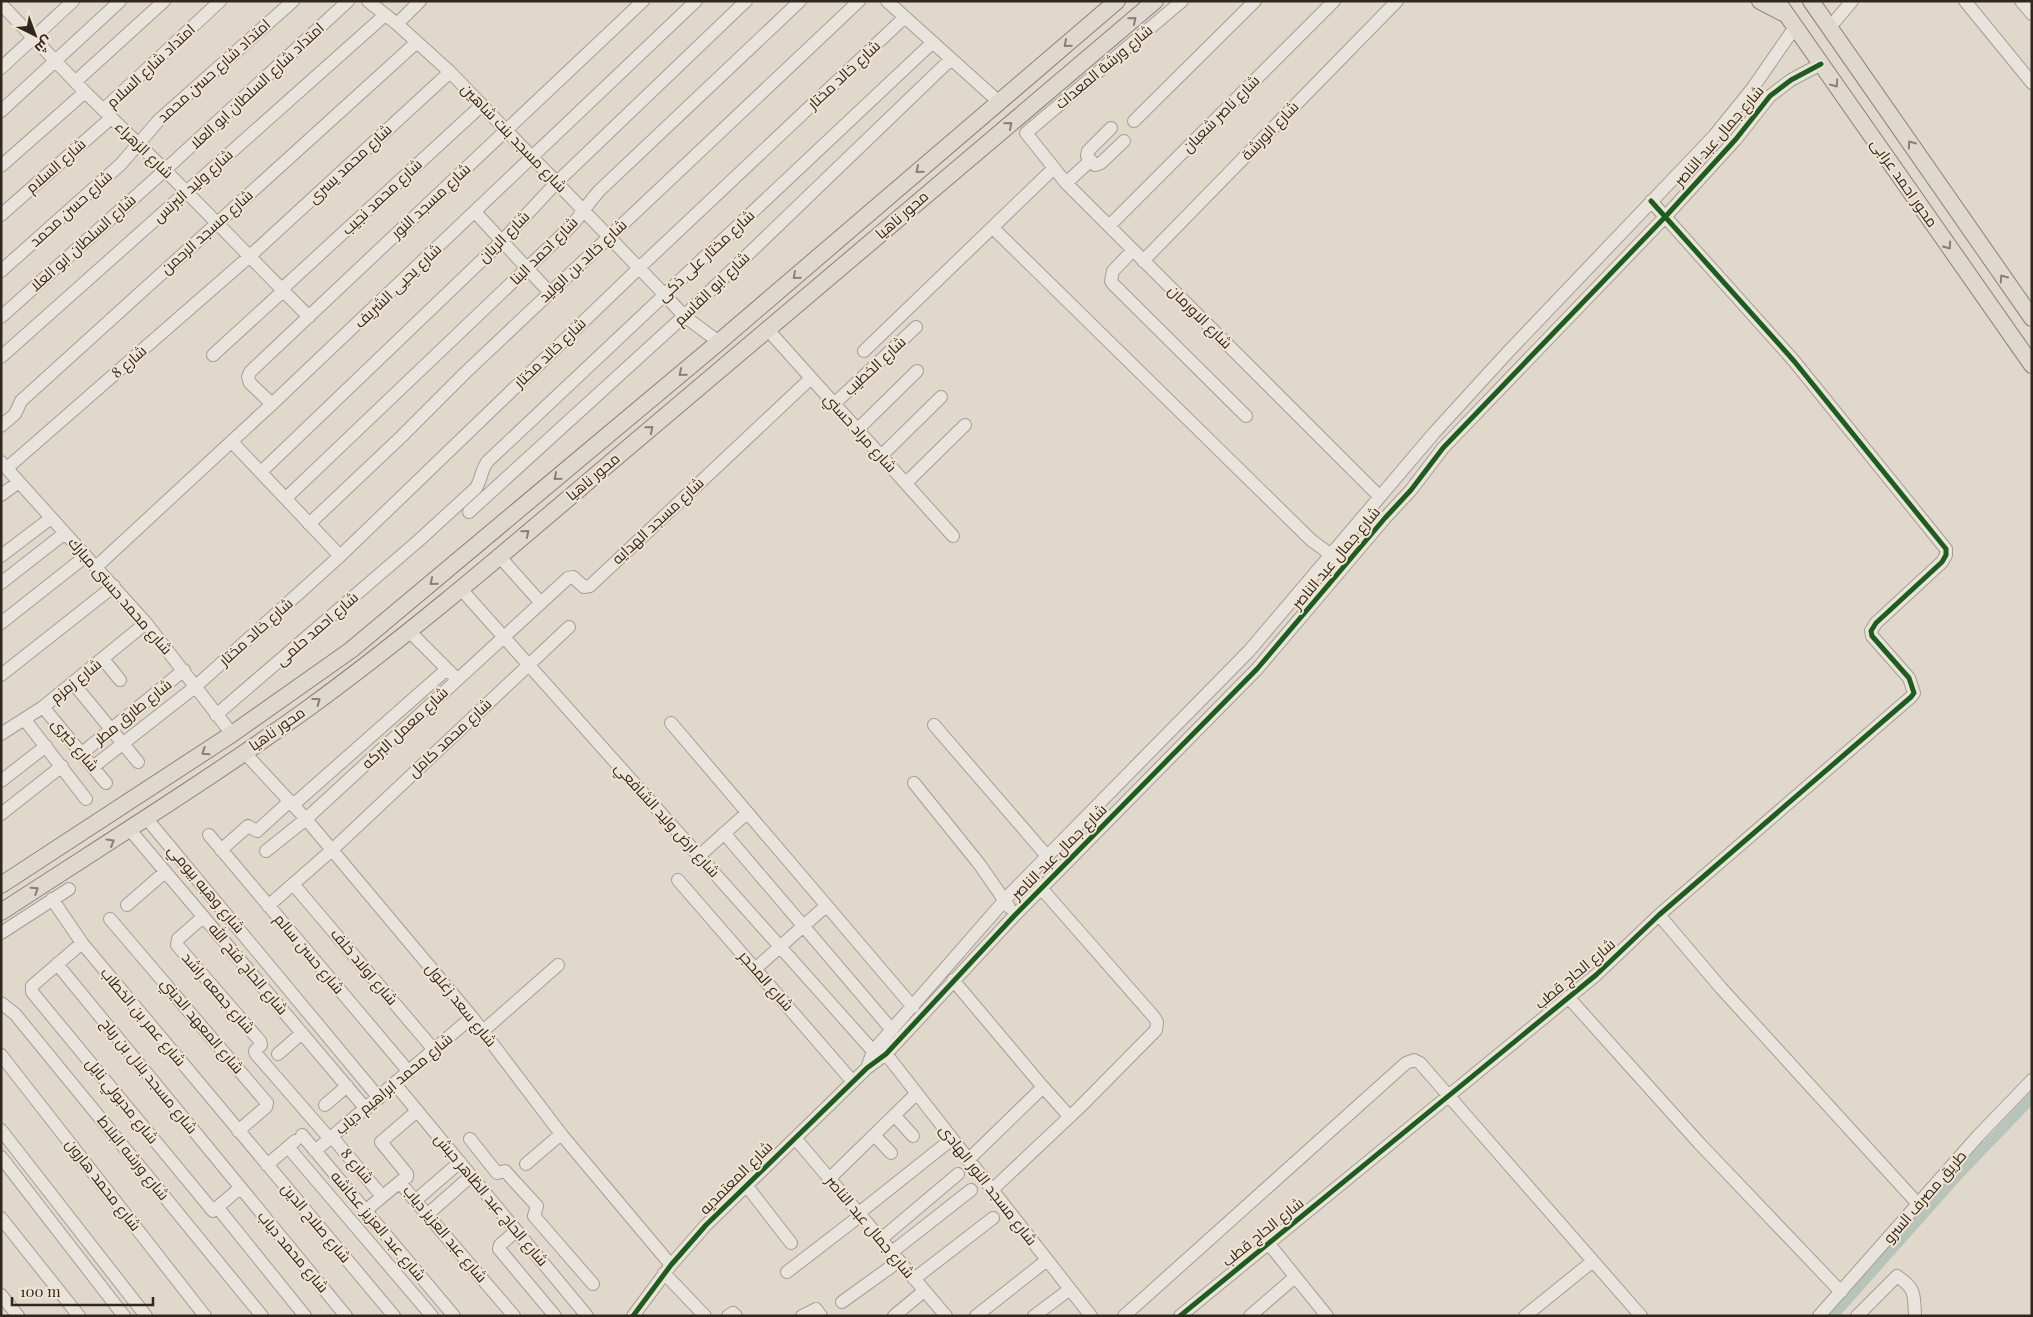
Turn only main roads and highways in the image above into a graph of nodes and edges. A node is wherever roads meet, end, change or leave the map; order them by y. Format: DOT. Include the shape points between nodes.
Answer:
graph roads {
  1 [pos="1117,1"];
  2 [pos="1155,1"];
  3 [pos="1760,1"];
  4 [pos="1777,1"];
  5 [pos="1811,1"];
  6 [pos="1791,22"];
  7 [pos="956,139"];
  8 [pos="971,156"];
  9 [pos="2032,318"];
  10 [pos="2032,365"];
  11 [pos="232,734"];
  12 [pos="244,752"];
  13 [pos="1,885"];
  14 [pos="1,912"];
  1 -- 7 [label="main road, محور ناهيا, one-way"];
  8 -- 2 [label="main road, محور ناهيا, one-way"];
  3 -- 6 [label="main road"];
  4 -- 6 [label="main road, محور احمد عرابى"];
  9 -- 5 [label="main road, محور احمد عرابى, one-way"];
  6 -- 10 [label="main road, محور احمد عرابى, one-way"];
  7 -- 8 [label="main road"];
  7 -- 11 [label="main road, محور ناهيا, one-way" via="351,650"];
  12 -- 8 [label="main road, محور ناهيا, one-way" via="303,712 409,631"];
  11 -- 12 [label="main road"];
  11 -- 13 [label="main road, محور ناهيا, one-way"];
  14 -- 12 [label="main road, محور ناهيا, one-way" via="147,819"];
}
